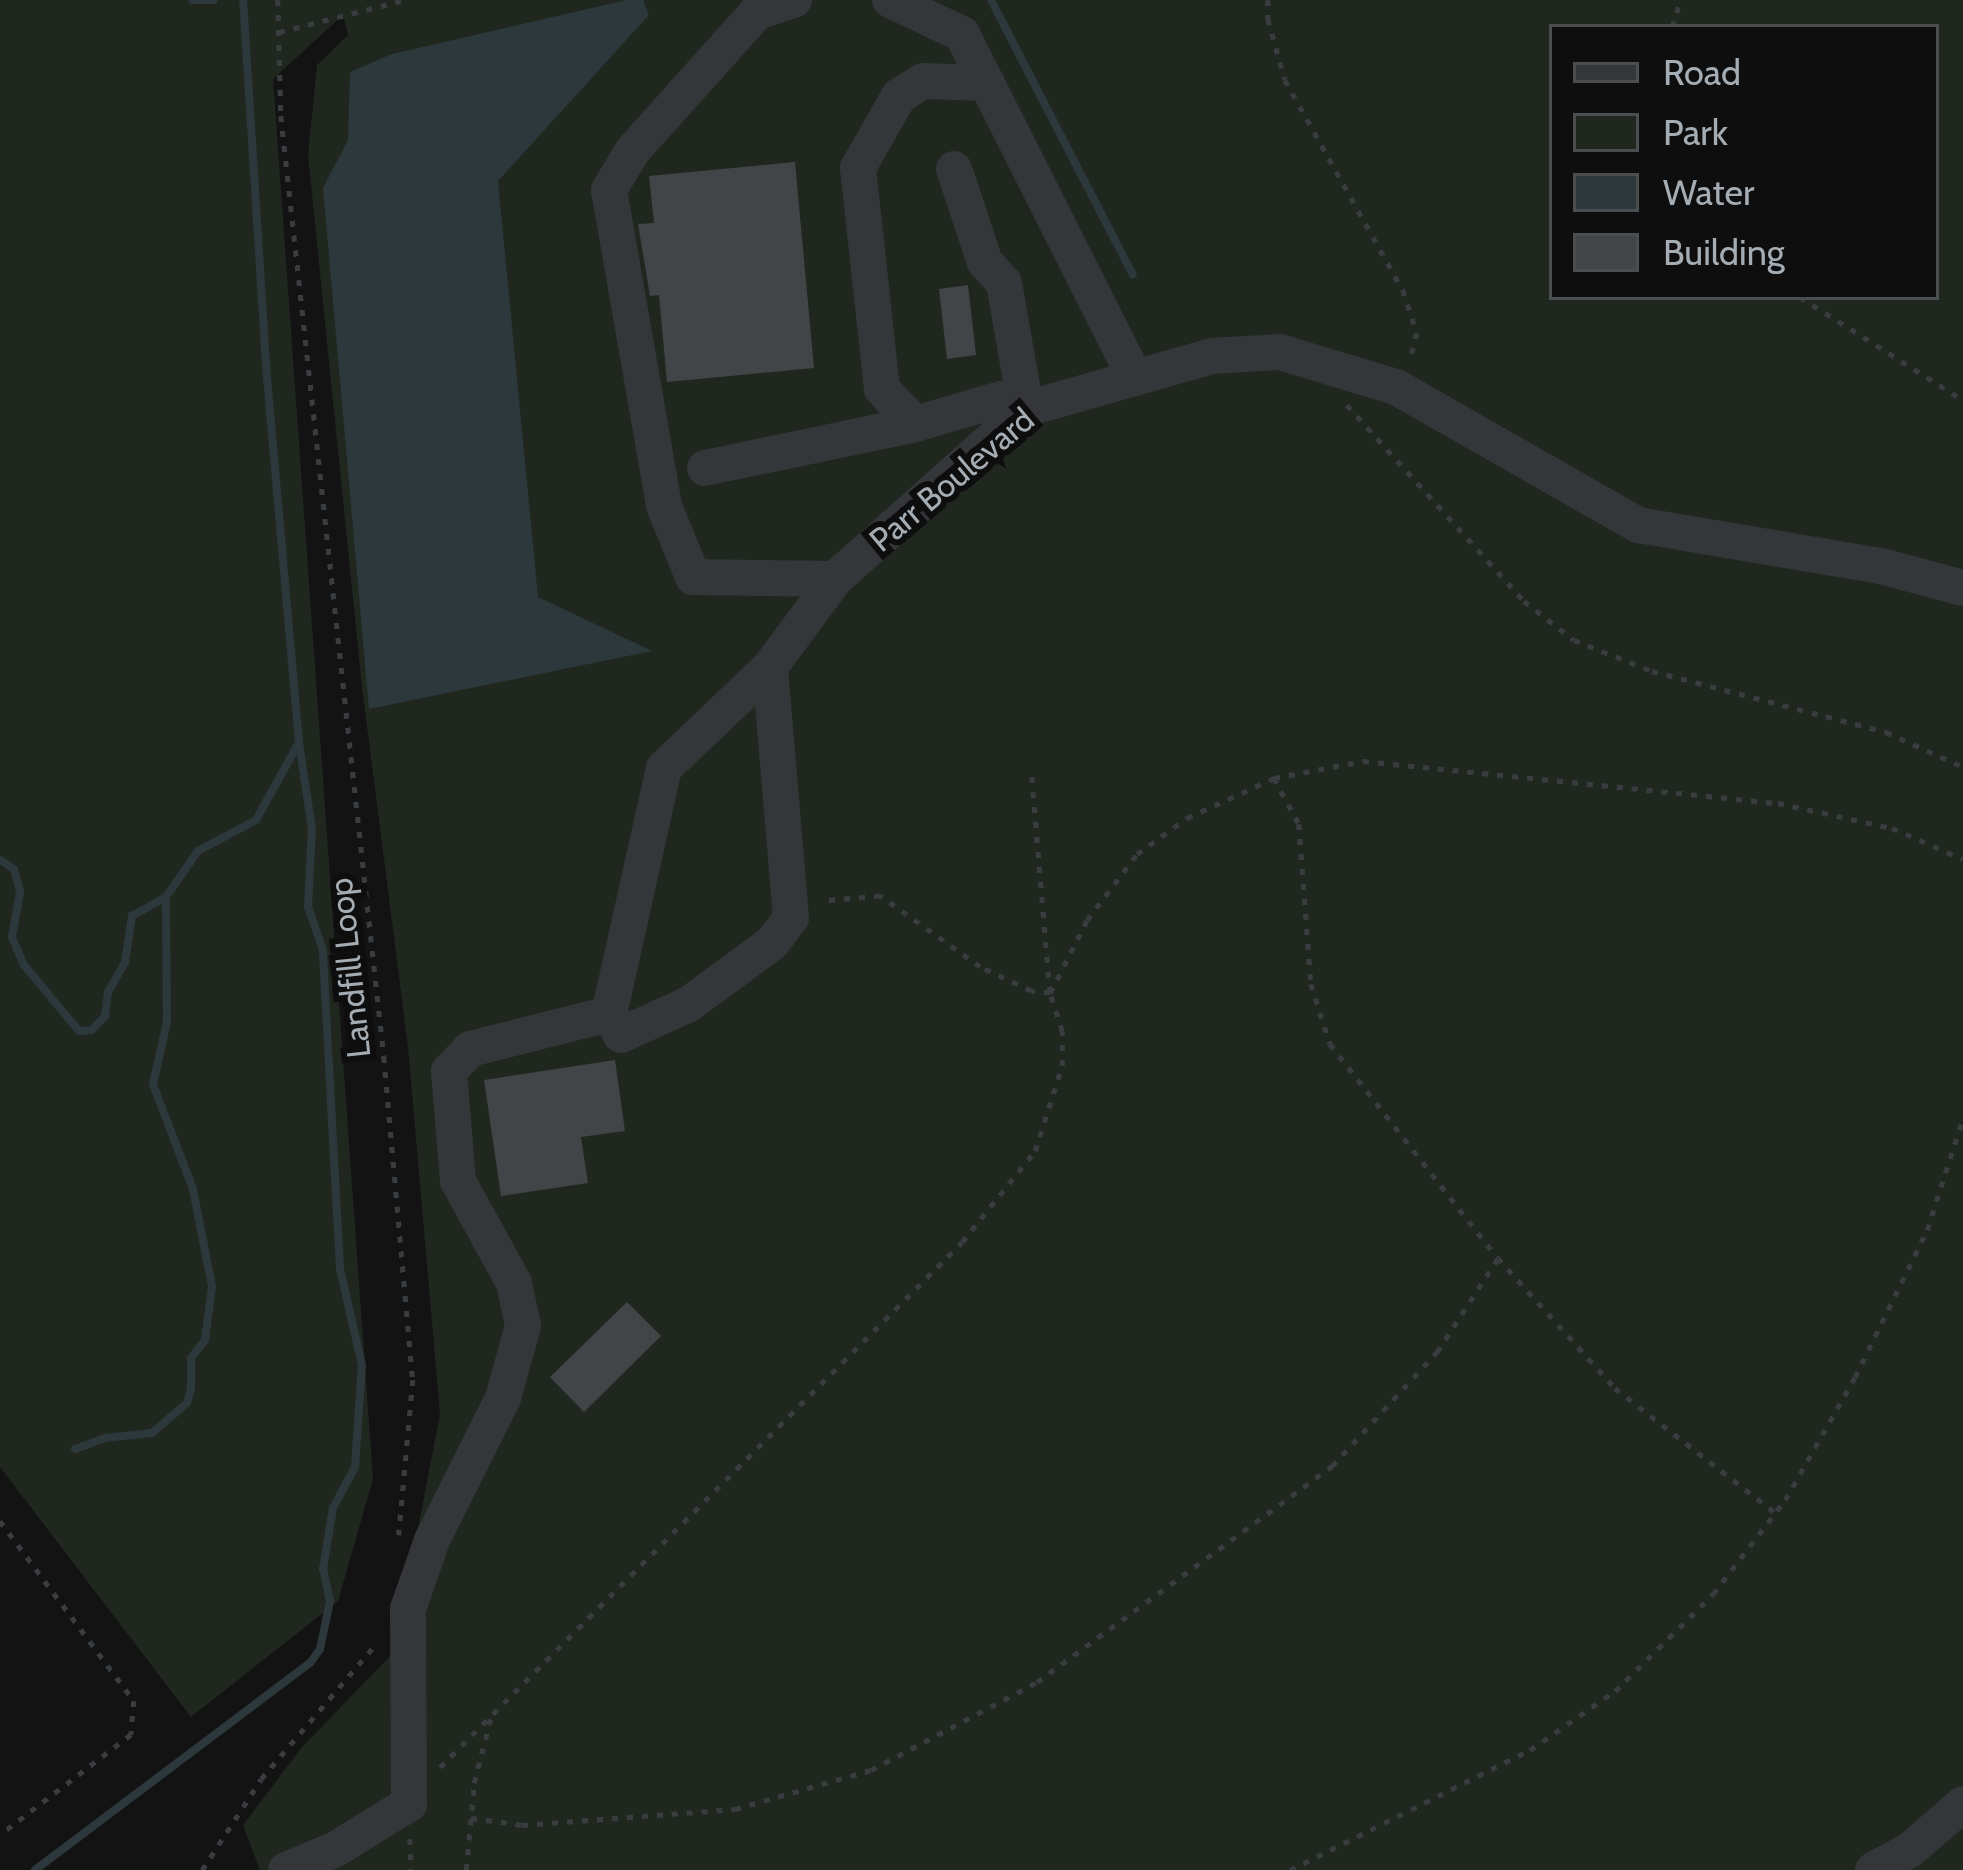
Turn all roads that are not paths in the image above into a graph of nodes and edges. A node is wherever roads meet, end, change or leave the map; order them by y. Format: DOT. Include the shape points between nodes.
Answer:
graph roads {
  1 [pos="794,0"];
  2 [pos="890,0"];
  3 [pos="987,83"];
  4 [pos="954,169"];
  5 [pos="1135,378"];
  6 [pos="1026,409"];
  7 [pos="915,424"];
  8 [pos="705,468"];
  9 [pos="835,579"];
  10 [pos="1963,588"];
  11 [pos="770,668"];
  12 [pos="609,1015"];
  13 [pos="1963,1804"];
  14 [pos="286,1870"];
  15 [pos="1873,1870"];
  1 -- 9 [label="lane" via="757,12 633,150 609,190 664,506 693,578"];
  2 -- 3 [label="lane" via="962,34"];
  3 -- 5 [label="lane"];
  3 -- 7 [label="lane" via="923,81 899,96 858,169 882,389"];
  4 -- 6 [label="lane" via="985,262 1004,283"];
  5 -- 6 [label="lane, Parr Boulevard"];
  5 -- 10 [label="lane, Parr Boulevard" via="1212,356 1280,352 1396,387 1638,525"];
  6 -- 7 [label="lane" via="1001,399"];
  6 -- 9 [label="lane, Parr Boulevard"];
  7 -- 8 [label="lane"];
  9 -- 11 [label="lane, Parr Boulevard"];
  11 -- 12 [label="lane, Parr Boulevard" via="664,768"];
  11 -- 12 [label="lane" via="791,918 772,943 689,1004 621,1035"];
  12 -- 14 [label="lane" via="470,1049 449,1071 458,1181 514,1282 523,1327 502,1398 432,1540 408,1609 409,1804"];
  13 -- 15 [label="lane"];
}
